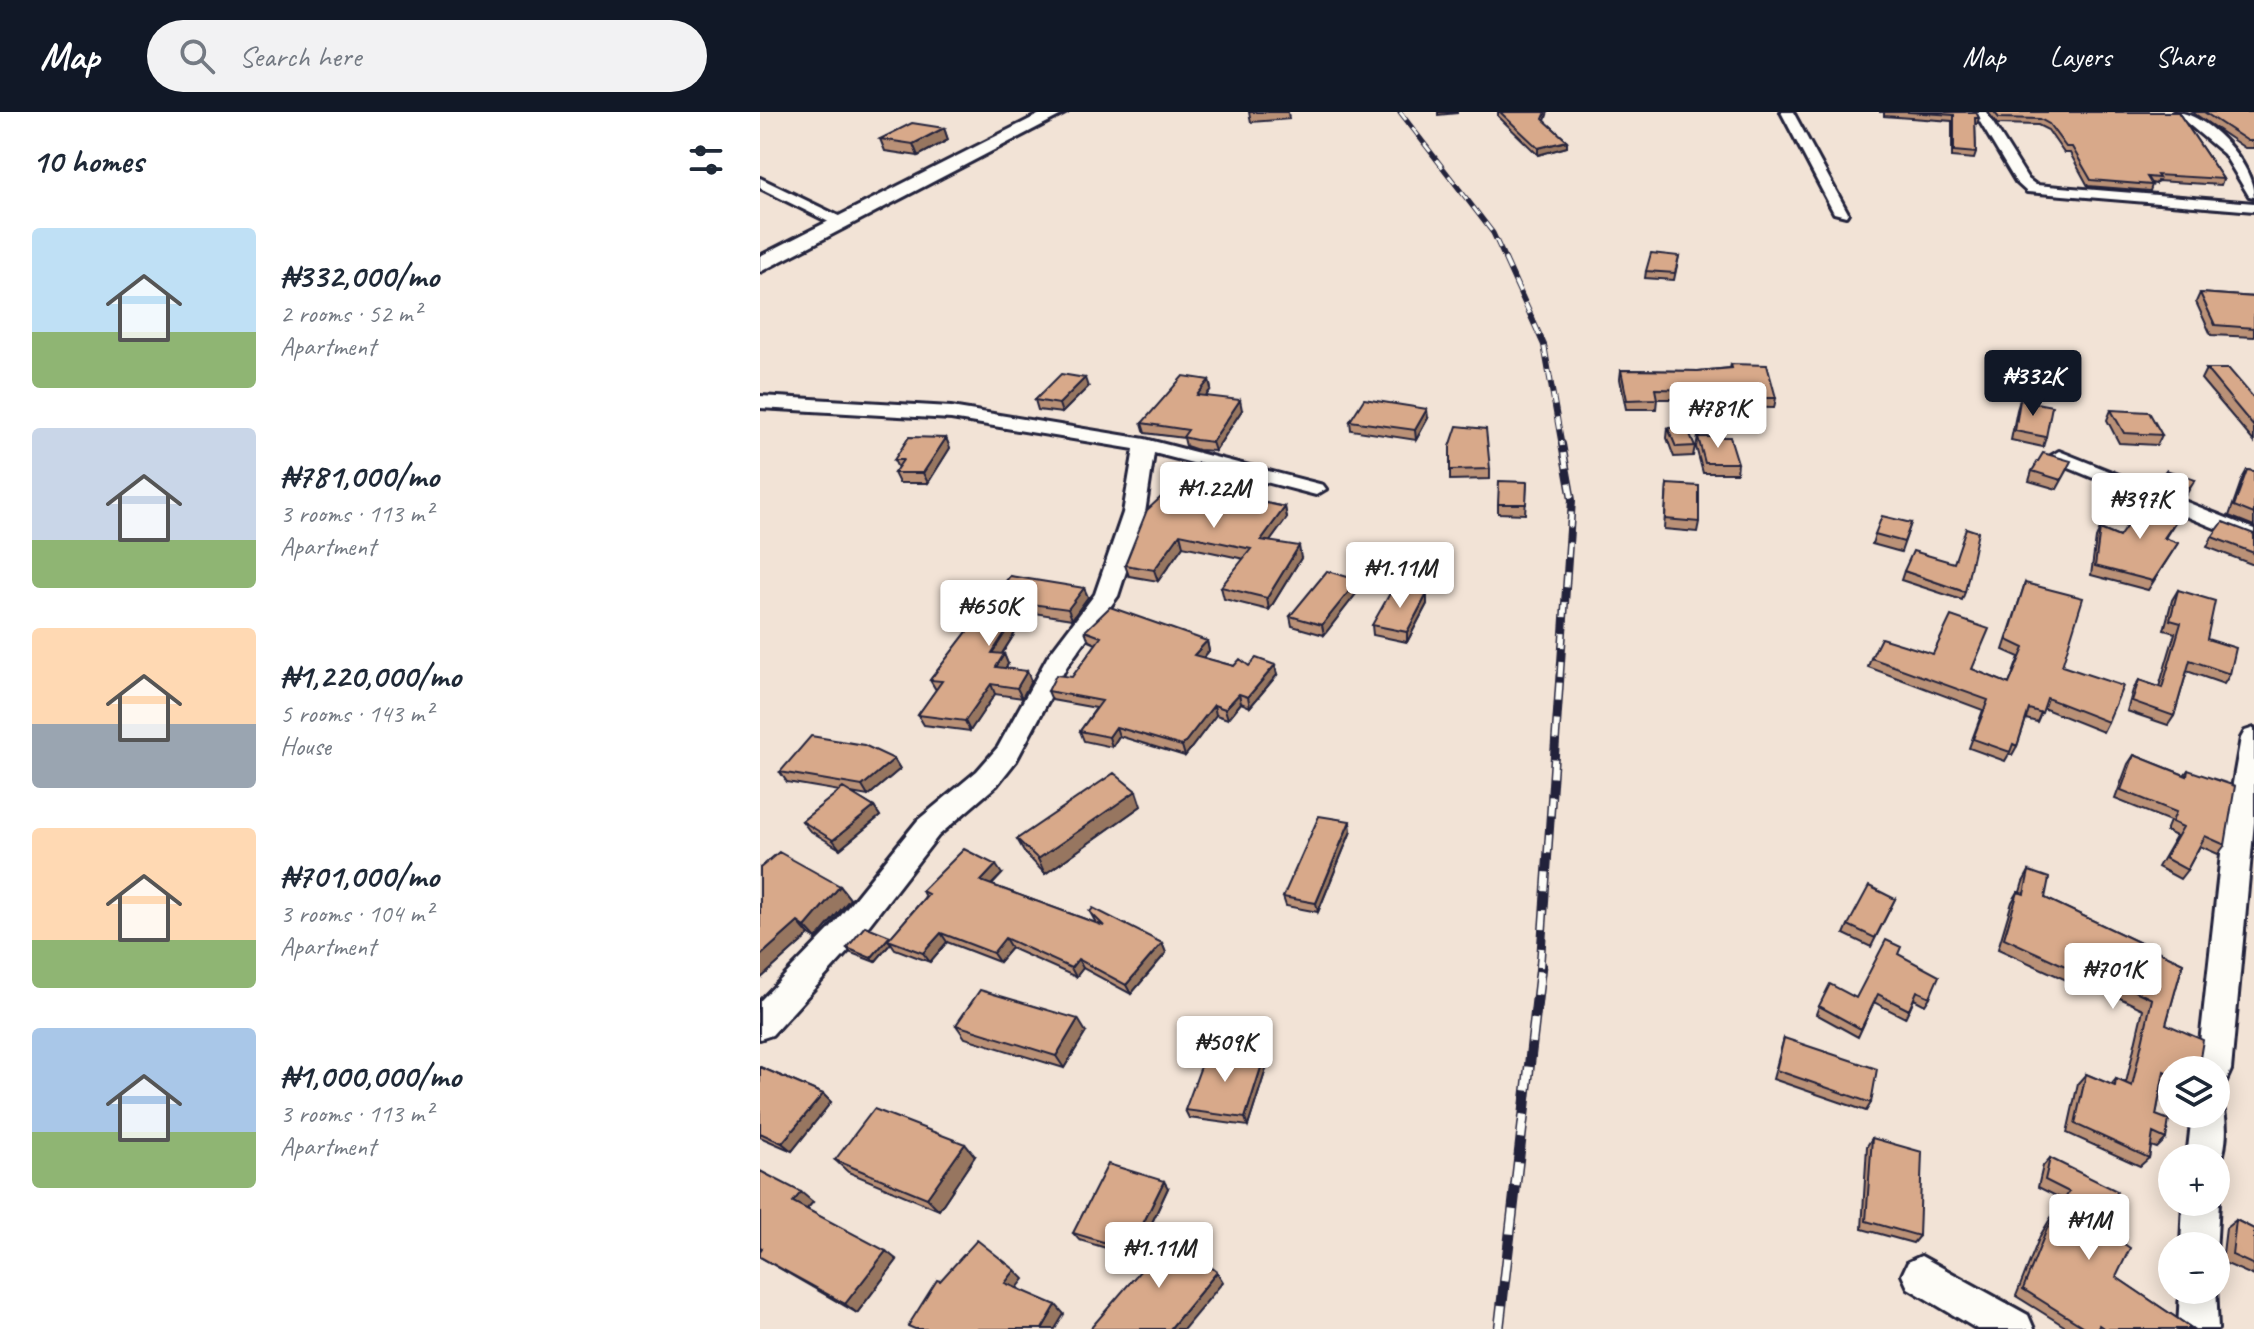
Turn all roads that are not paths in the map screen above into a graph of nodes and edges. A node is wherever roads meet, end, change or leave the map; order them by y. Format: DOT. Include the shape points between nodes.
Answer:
graph roads {
  1 [pos="1058,112"];
  2 [pos="1787,112"];
  3 [pos="1980,112"];
  4 [pos="2180,112"];
  5 [pos="760,182"];
  6 [pos="2254,193"];
  7 [pos="2254,207"];
  8 [pos="1841,213"];
  9 [pos="844,224"];
  10 [pos="760,265"];
  11 [pos="760,402"];
  12 [pos="1145,445"];
  13 [pos="2059,457"];
  14 [pos="1316,489"];
  15 [pos="2254,537"];
  16 [pos="2254,738"];
  17 [pos="760,1024"];
  18 [pos="2215,1056"];
  19 [pos="1921,1275"];
  20 [pos="2199,1304"];
  21 [pos="2014,1329"];
  22 [pos="2198,1329"];
  1 -- 9 [label="main road"];
  2 -- 8 [label="street"];
  3 -- 7 [label="street" via="2032,189"];
  4 -- 6 [label="street" via="2229,152"];
  5 -- 9 [label="street"];
  9 -- 10 [label="main road"];
  11 -- 12 [label="street" via="930,410"];
  12 -- 14 [label="street"];
  12 -- 17 [label="street" via="1134,513 1106,596 1057,662 1007,754 928,828 841,938"];
  13 -- 15 [label="street"];
  16 -- 18 [label="street" via="2236,845"];
  19 -- 21 [label="street"];
  20 -- 22 [label="street"];
}
